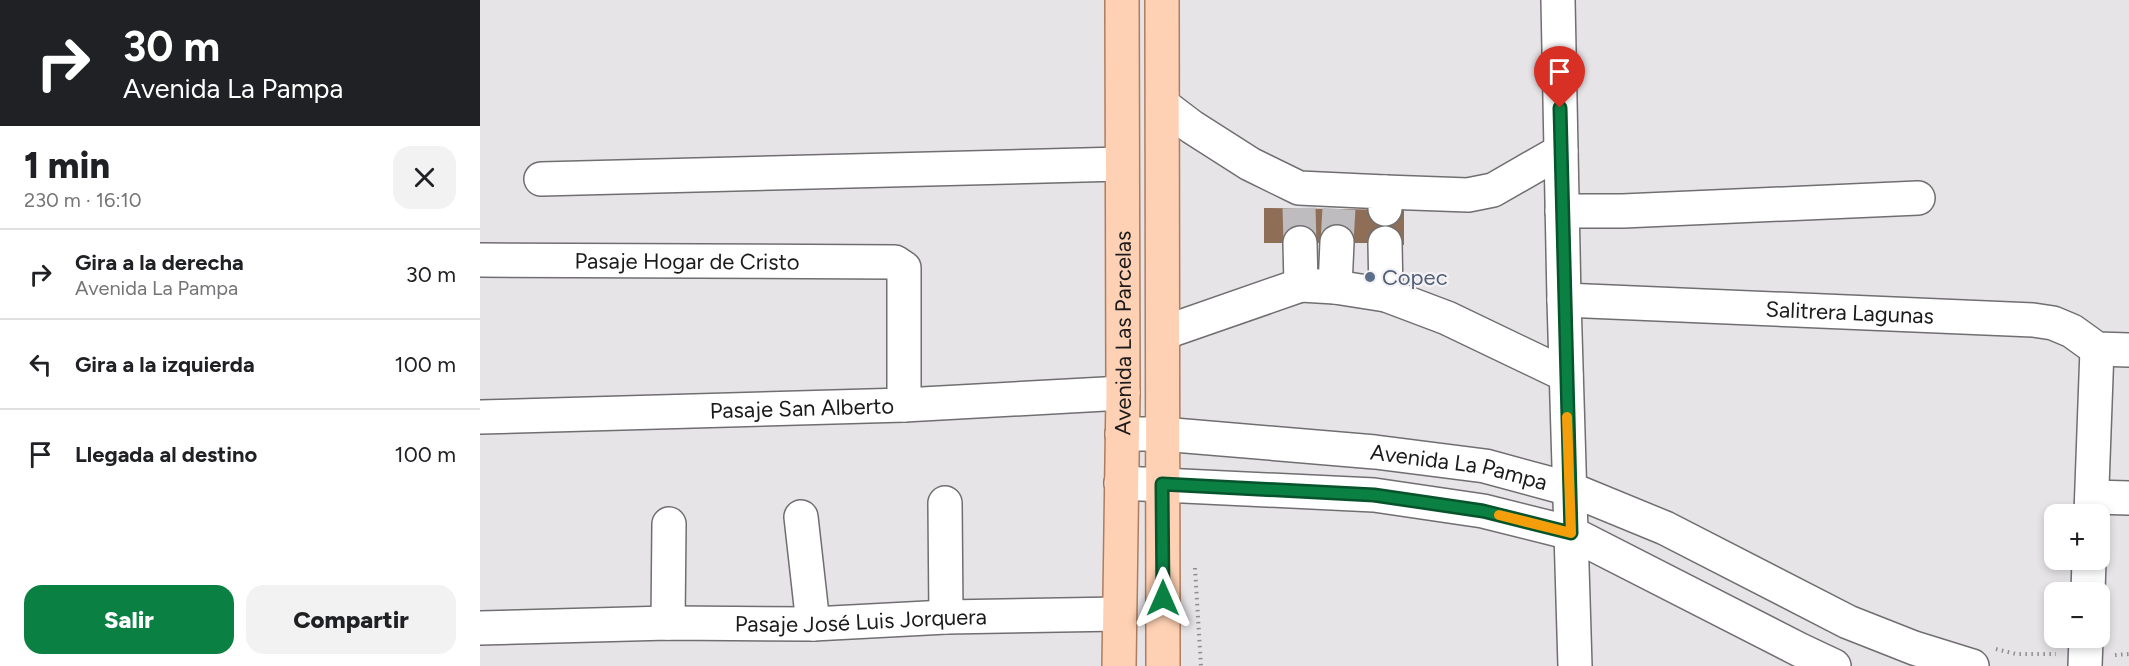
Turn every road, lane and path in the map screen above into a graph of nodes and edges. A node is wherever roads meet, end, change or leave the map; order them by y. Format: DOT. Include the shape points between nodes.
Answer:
graph roads {
  1 [pos="1122,0"];
  2 [pos="1162,0"];
  3 [pos="1558,0"];
  4 [pos="1163,105"];
  5 [pos="1561,151"];
  6 [pos="1121,164"];
  7 [pos="541,179"];
  8 [pos="1917,198"];
  9 [pos="1562,212"];
  10 [pos="1337,242"];
  11 [pos="1300,243"];
  12 [pos="1385,243"];
  13 [pos="480,260"];
  14 [pos="1301,285"];
  15 [pos="1335,287"];
  16 [pos="1386,295"];
  17 [pos="1564,300"];
  18 [pos="1163,333"];
  19 [pos="2097,350"];
  20 [pos="2129,350"];
  21 [pos="1566,375"];
  22 [pos="1123,393"];
  23 [pos="904,405"];
  24 [pos="480,417"];
  25 [pos="1122,434"];
  26 [pos="1162,434"];
  27 [pos="1121,483"];
  28 [pos="1162,484"];
  29 [pos="1569,489"];
  30 [pos="2129,498"];
  31 [pos="945,503"];
  32 [pos="2092,504"];
  33 [pos="2101,504"];
  34 [pos="801,517"];
  35 [pos="669,524"];
  36 [pos="1571,533"];
  37 [pos="1119,614"];
  38 [pos="946,617"];
  39 [pos="668,623"];
  40 [pos="813,624"];
  41 [pos="480,628"];
  42 [pos="2086,648"];
  43 [pos="1119,666"];
  44 [pos="1163,666"];
  45 [pos="1575,666"];
  46 [pos="1834,666"];
  47 [pos="1972,666"];
  48 [pos="2085,666"];
  1 -- 6 [label="main road, Avenida Las Parcelas"];
  2 -- 4 [label="main road, Avenida Las Parcelas"];
  3 -- 5 [label="street"];
  4 -- 5 [label="street" via="1299,198 1385,201 1467,195 1493,190"];
  4 -- 18 [label="main road, Avenida Las Parcelas"];
  5 -- 9 [label="street"];
  6 -- 7 [label="street"];
  6 -- 22 [label="main road, Avenida Las Parcelas"];
  8 -- 9 [label="street"];
  9 -- 17 [label="street"];
  10 -- 15 [label="street"];
  11 -- 14 [label="street"];
  12 -- 16 [label="street"];
  13 -- 23 [label="street, Pasaje Hogar de Cristo" via="895,262 904,268"];
  14 -- 15 [label="street"];
  14 -- 18 [label="street"];
  15 -- 16 [label="street"];
  16 -- 21 [label="street" via="1447,318"];
  17 -- 19 [label="street, Salitrera Lagunas" via="2033,320 2053,323"];
  17 -- 21 [label="street"];
  18 -- 26 [label="main road, Avenida Las Parcelas"];
  19 -- 20 [label="street"];
  19 -- 32 [label="street"];
  21 -- 29 [label="street"];
  22 -- 23 [label="street, Pasaje San Alberto"];
  22 -- 25 [label="main road, Avenida Las Parcelas"];
  23 -- 24 [label="street, Pasaje San Alberto"];
  25 -- 26 [label="street, Avenida La Pampa"];
  25 -- 27 [label="main road, Avenida Las Parcelas"];
  26 -- 28 [label="main road, Avenida Las Parcelas"];
  26 -- 29 [label="street, Avenida La Pampa" via="1375,452 1474,465"];
  27 -- 28 [label="street, Avenida La Pampa"];
  27 -- 37 [label="main road, Avenida Las Parcelas"];
  28 -- 36 [label="street, Avenida La Pampa" via="1374,495 1483,511"];
  28 -- 44 [label="main road, Avenida Las Parcelas"];
  29 -- 36 [label="street"];
  29 -- 47 [label="street, Avenida La Pampa" via="1665,528 1848,622"];
  30 -- 33 [label="street"];
  31 -- 38 [label="street"];
  34 -- 40 [label="street"];
  35 -- 39 [label="street"];
  36 -- 45 [label="street"];
  36 -- 46 [label="street, Avenida La Pampa"];
  37 -- 38 [label="street, Pasaje José Luis Jorquera"];
  37 -- 43 [label="main road, Avenida Las Parcelas"];
  38 -- 40 [label="street, Pasaje José Luis Jorquera"];
  39 -- 40 [label="street, Pasaje José Luis Jorquera"];
  39 -- 41 [label="street, Pasaje José Luis Jorquera"];
  42 -- 48 [label="street"];
}
